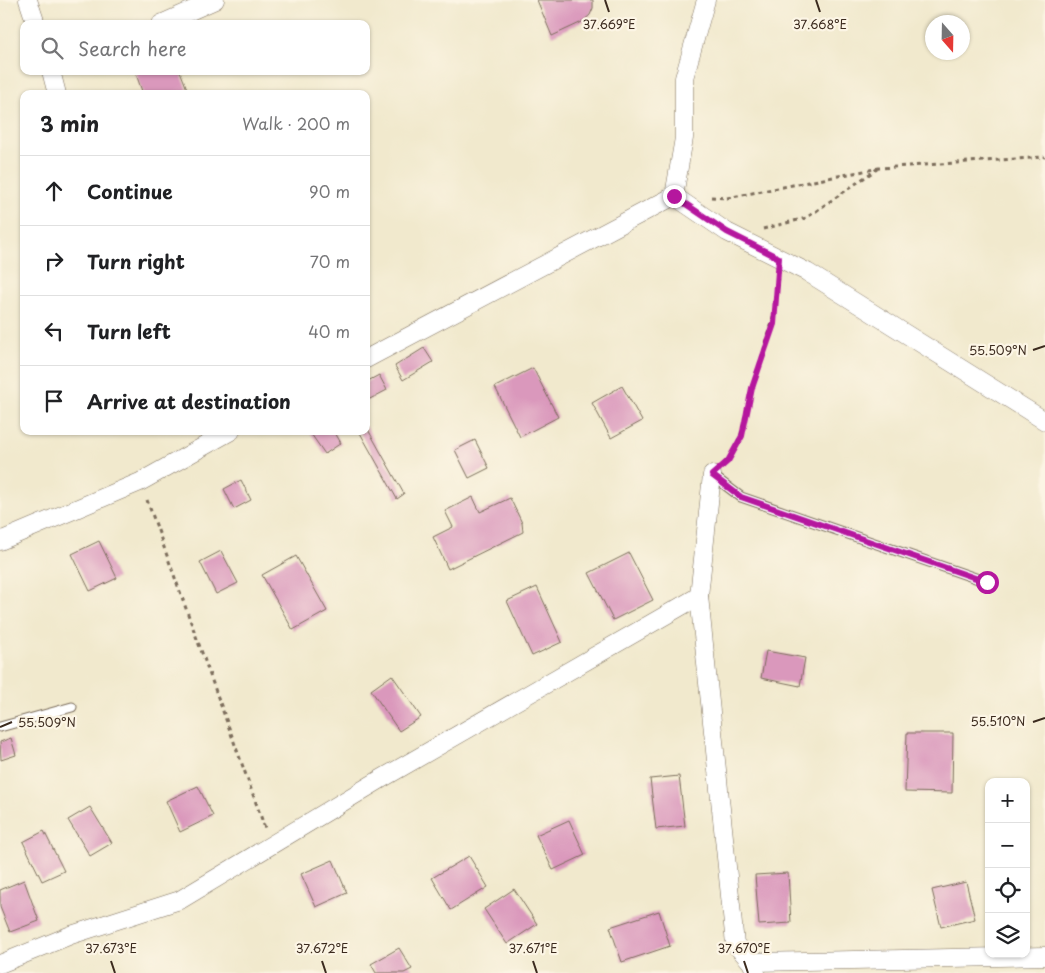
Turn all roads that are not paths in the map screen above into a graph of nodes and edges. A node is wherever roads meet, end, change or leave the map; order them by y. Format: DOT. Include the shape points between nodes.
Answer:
graph roads {
  1 [pos="28,0"];
  2 [pos="215,0"];
  3 [pos="703,2"];
  4 [pos="35,20"];
  5 [pos="170,20"];
  6 [pos="52,75"];
  7 [pos="56,90"];
  8 [pos="674,196"];
  9 [pos="370,357"];
  10 [pos="1045,421"];
  11 [pos="204,438"];
  12 [pos="712,475"];
  13 [pos="0,541"];
  14 [pos="987,582"];
  15 [pos="699,596"];
  16 [pos="72,708"];
  17 [pos="0,727"];
  18 [pos="1045,956"];
  19 [pos="0,964"];
  20 [pos="753,968"];
  1 -- 4 [label="street"];
  2 -- 5 [label="street"];
  3 -- 8 [label="street" via="684,78 684,138"];
  6 -- 7 [label="street"];
  8 -- 9 [label="street"];
  8 -- 10 [label="street" via="727,232 807,272"];
  11 -- 13 [label="street" via="140,482"];
  12 -- 14 [label="lane" via="741,497"];
  12 -- 15 [label="street"];
  15 -- 19 [label="street" via="381,779 180,900 71,935"];
  15 -- 20 [label="street" via="735,944"];
  16 -- 17 [label="lane"];
  18 -- 20 [label="street"];
}
